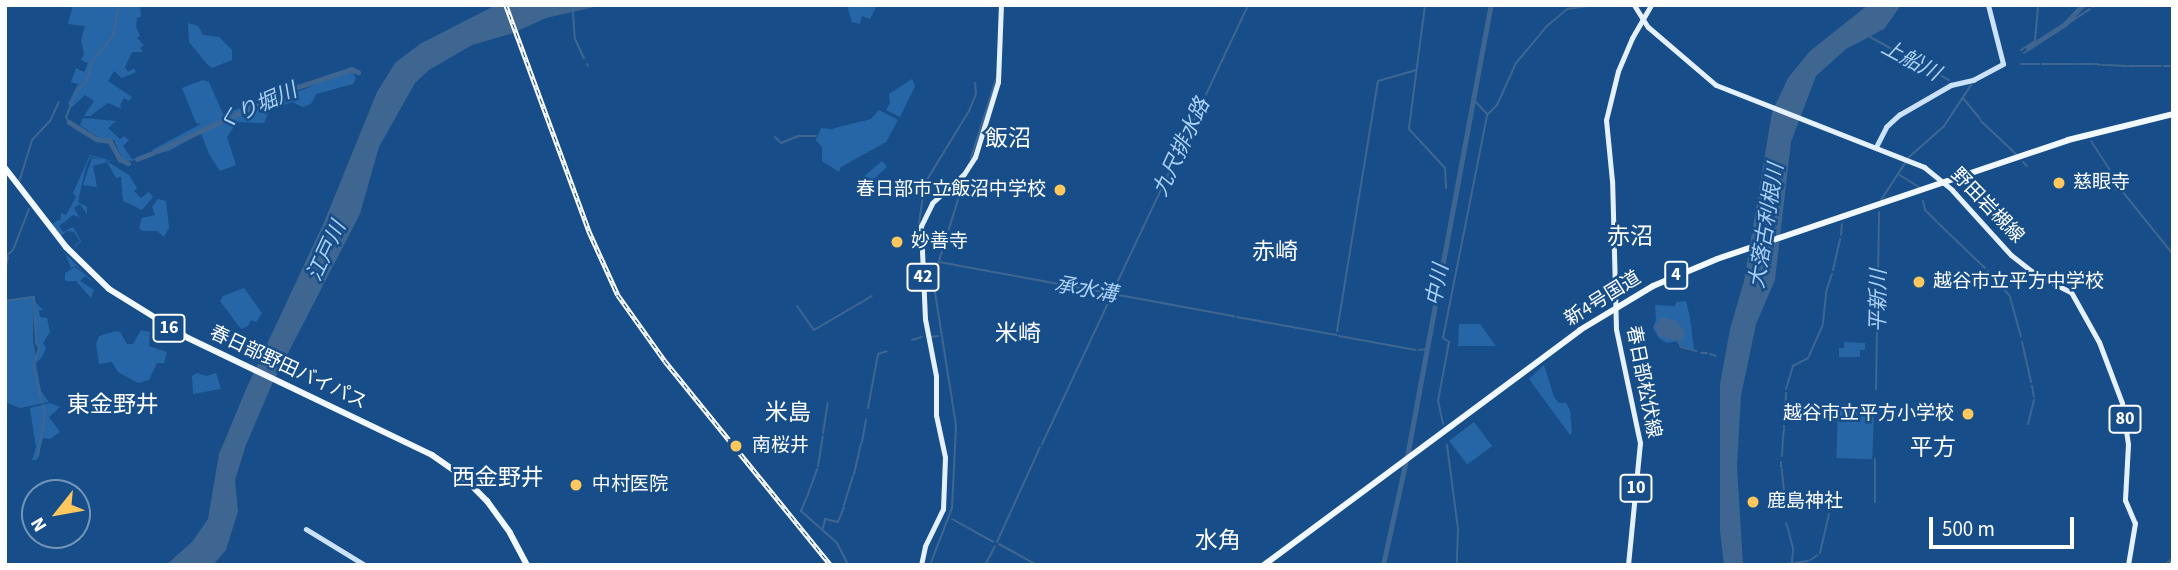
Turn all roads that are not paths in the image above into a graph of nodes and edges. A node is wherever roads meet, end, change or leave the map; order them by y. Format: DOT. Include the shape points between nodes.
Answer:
graph roads {
  1 [pos="1001,5"];
  2 [pos="1634,5"];
  3 [pos="1651,5"];
  4 [pos="1989,5"];
  5 [pos="1642,20"];
  6 [pos="2173,116"];
  7 [pos="1876,147"];
  8 [pos="5,170"];
  9 [pos="1945,183"];
  10 [pos="1615,310"];
  11 [pos="1387,476"];
  12 [pos="306,528"];
  13 [pos="365,565"];
  14 [pos="525,565"];
  15 [pos="920,565"];
  16 [pos="1264,565"];
  17 [pos="1270,565"];
  18 [pos="1628,565"];
  19 [pos="2128,565"];
  1 -- 15 [label="main road, 42" via="998,82 975,157 964,174 932,203 921,226 925,319 945,457 944,506"];
  2 -- 5 [label="main road, 野田岩槻線 / 80"];
  3 -- 5 [label="main road, 春日部松伏線 / 10"];
  4 -- 7 [label="main road" via="2003,64 1973,80 1951,85 1899,116 1886,127"];
  5 -- 7 [label="main road, 野田岩槻線 / 80" via="1716,85"];
  5 -- 10 [label="main road, 春日部松伏線 / 10" via="1607,108"];
  6 -- 9 [label="highway, 新4号国道 / 4"];
  7 -- 9 [label="main road, 野田岩槻線 / 80" via="1908,159"];
  8 -- 14 [label="highway, 春日部野田バイパス / 16" via="58,242 101,286 160,325 423,449 463,477 502,520"];
  9 -- 10 [label="highway, 新4号国道 / 4" via="1740,252"];
  9 -- 19 [label="main road, 野田岩槻線 / 80" via="2011,255 2070,292 2099,342 2116,382 2127,427 2125,500 2135,523"];
  10 -- 11 [label="highway, 新4号国道 / 4"];
  10 -- 18 [label="main road, 春日部松伏線 / 10" via="1640,439"];
  11 -- 16 [label="highway, 新4号国道 / 4"];
  11 -- 17 [label="highway, 新4号国道 / 4"];
  12 -- 13 [label="main road"];
}
